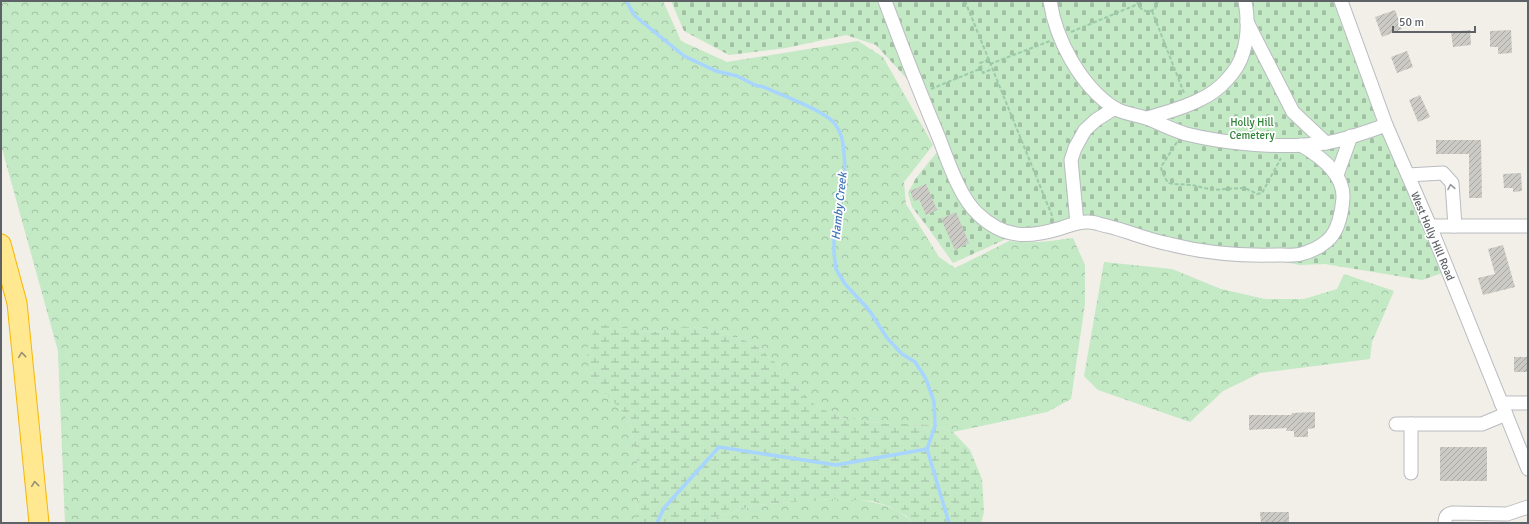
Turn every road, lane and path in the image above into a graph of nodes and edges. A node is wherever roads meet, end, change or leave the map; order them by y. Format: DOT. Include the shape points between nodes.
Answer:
graph roads {
  1 [pos="885,1"];
  2 [pos="965,1"];
  3 [pos="1050,1"];
  4 [pos="1137,1"];
  5 [pos="1158,1"];
  6 [pos="1245,1"];
  7 [pos="1341,1"];
  8 [pos="1138,4"];
  9 [pos="1152,11"];
  10 [pos="1246,21"];
  11 [pos="1060,37"];
  12 [pos="989,60"];
  13 [pos="990,64"];
  14 [pos="982,68"];
  15 [pos="992,70"];
  16 [pos="920,93"];
  17 [pos="1189,104"];
  18 [pos="1115,108"];
  19 [pos="1147,118"];
  20 [pos="1386,126"];
  21 [pos="1182,132"];
  22 [pos="1351,136"];
  23 [pos="1326,143"];
  24 [pos="1294,145"];
  25 [pos="1337,175"];
  26 [pos="1408,175"];
  27 [pos="1076,223"];
  28 [pos="1430,226"];
  29 [pos="1455,226"];
  30 [pos="1528,226"];
  31 [pos="1058,229"];
  32 [pos="1,244"];
  33 [pos="1528,403"];
  34 [pos="1503,408"];
  35 [pos="1396,424"];
  36 [pos="1411,424"];
  37 [pos="1528,469"];
  38 [pos="1411,473"];
  39 [pos="1528,507"];
  40 [pos="39,523"];
  41 [pos="1445,523"];
  1 -- 16 [label="street"];
  2 -- 12 [label="path"];
  3 -- 11 [label="street" via="1055,27"];
  4 -- 8 [label="path"];
  5 -- 9 [label="path"];
  6 -- 10 [label="street"];
  7 -- 20 [label="street, West Holly Hill Road"];
  8 -- 9 [label="path" via="1145,11"];
  8 -- 11 [label="path"];
  9 -- 17 [label="path"];
  10 -- 17 [label="street" via="1243,53 1236,68 1222,84 1203,99"];
  10 -- 23 [label="street" via="1293,112"];
  11 -- 13 [label="path"];
  11 -- 18 [label="street" via="1066,52 1086,81"];
  12 -- 13 [label="path"];
  12 -- 14 [label="path" via="980,63"];
  13 -- 15 [label="path"];
  14 -- 15 [label="path" via="983,73"];
  14 -- 16 [label="path"];
  15 -- 31 [label="path"];
  16 -- 31 [label="street" via="965,199 978,214 995,227 1015,235 1031,235"];
  17 -- 19 [label="street"];
  18 -- 19 [label="street"];
  18 -- 27 [label="street" via="1085,130 1075,148 1071,160"];
  19 -- 21 [label="street"];
  20 -- 22 [label="street"];
  20 -- 26 [label="street, West Holly Hill Road"];
  21 -- 24 [label="street" via="1244,144"];
  21 -- 24 [label="path" via="1161,167 1165,178 1168,183 1213,190 1240,188 1257,194 1262,193"];
  22 -- 23 [label="street"];
  22 -- 25 [label="street"];
  23 -- 24 [label="street"];
  24 -- 25 [label="street" via="1314,153"];
  25 -- 27 [label="street" via="1343,196 1342,208 1333,234 1327,241 1300,255 1251,256 1206,251 1168,244 1090,222"];
  26 -- 28 [label="street, West Holly Hill Road"];
  29 -- 26 [label="street, one-way" via="1452,182 1443,173"];
  27 -- 31 [label="street"];
  28 -- 29 [label="street"];
  28 -- 34 [label="street, West Holly Hill Road"];
  29 -- 30 [label="street"];
  40 -- 32 [label="highway, one-way" via="17,303"];
  33 -- 34 [label="street"];
  34 -- 36 [label="street" via="1482,424"];
  34 -- 37 [label="street, West Holly Hill Road"];
  35 -- 36 [label="street"];
  36 -- 38 [label="street"];
  39 -- 41 [label="street" via="1506,514 1452,513 1448,514"];
}
